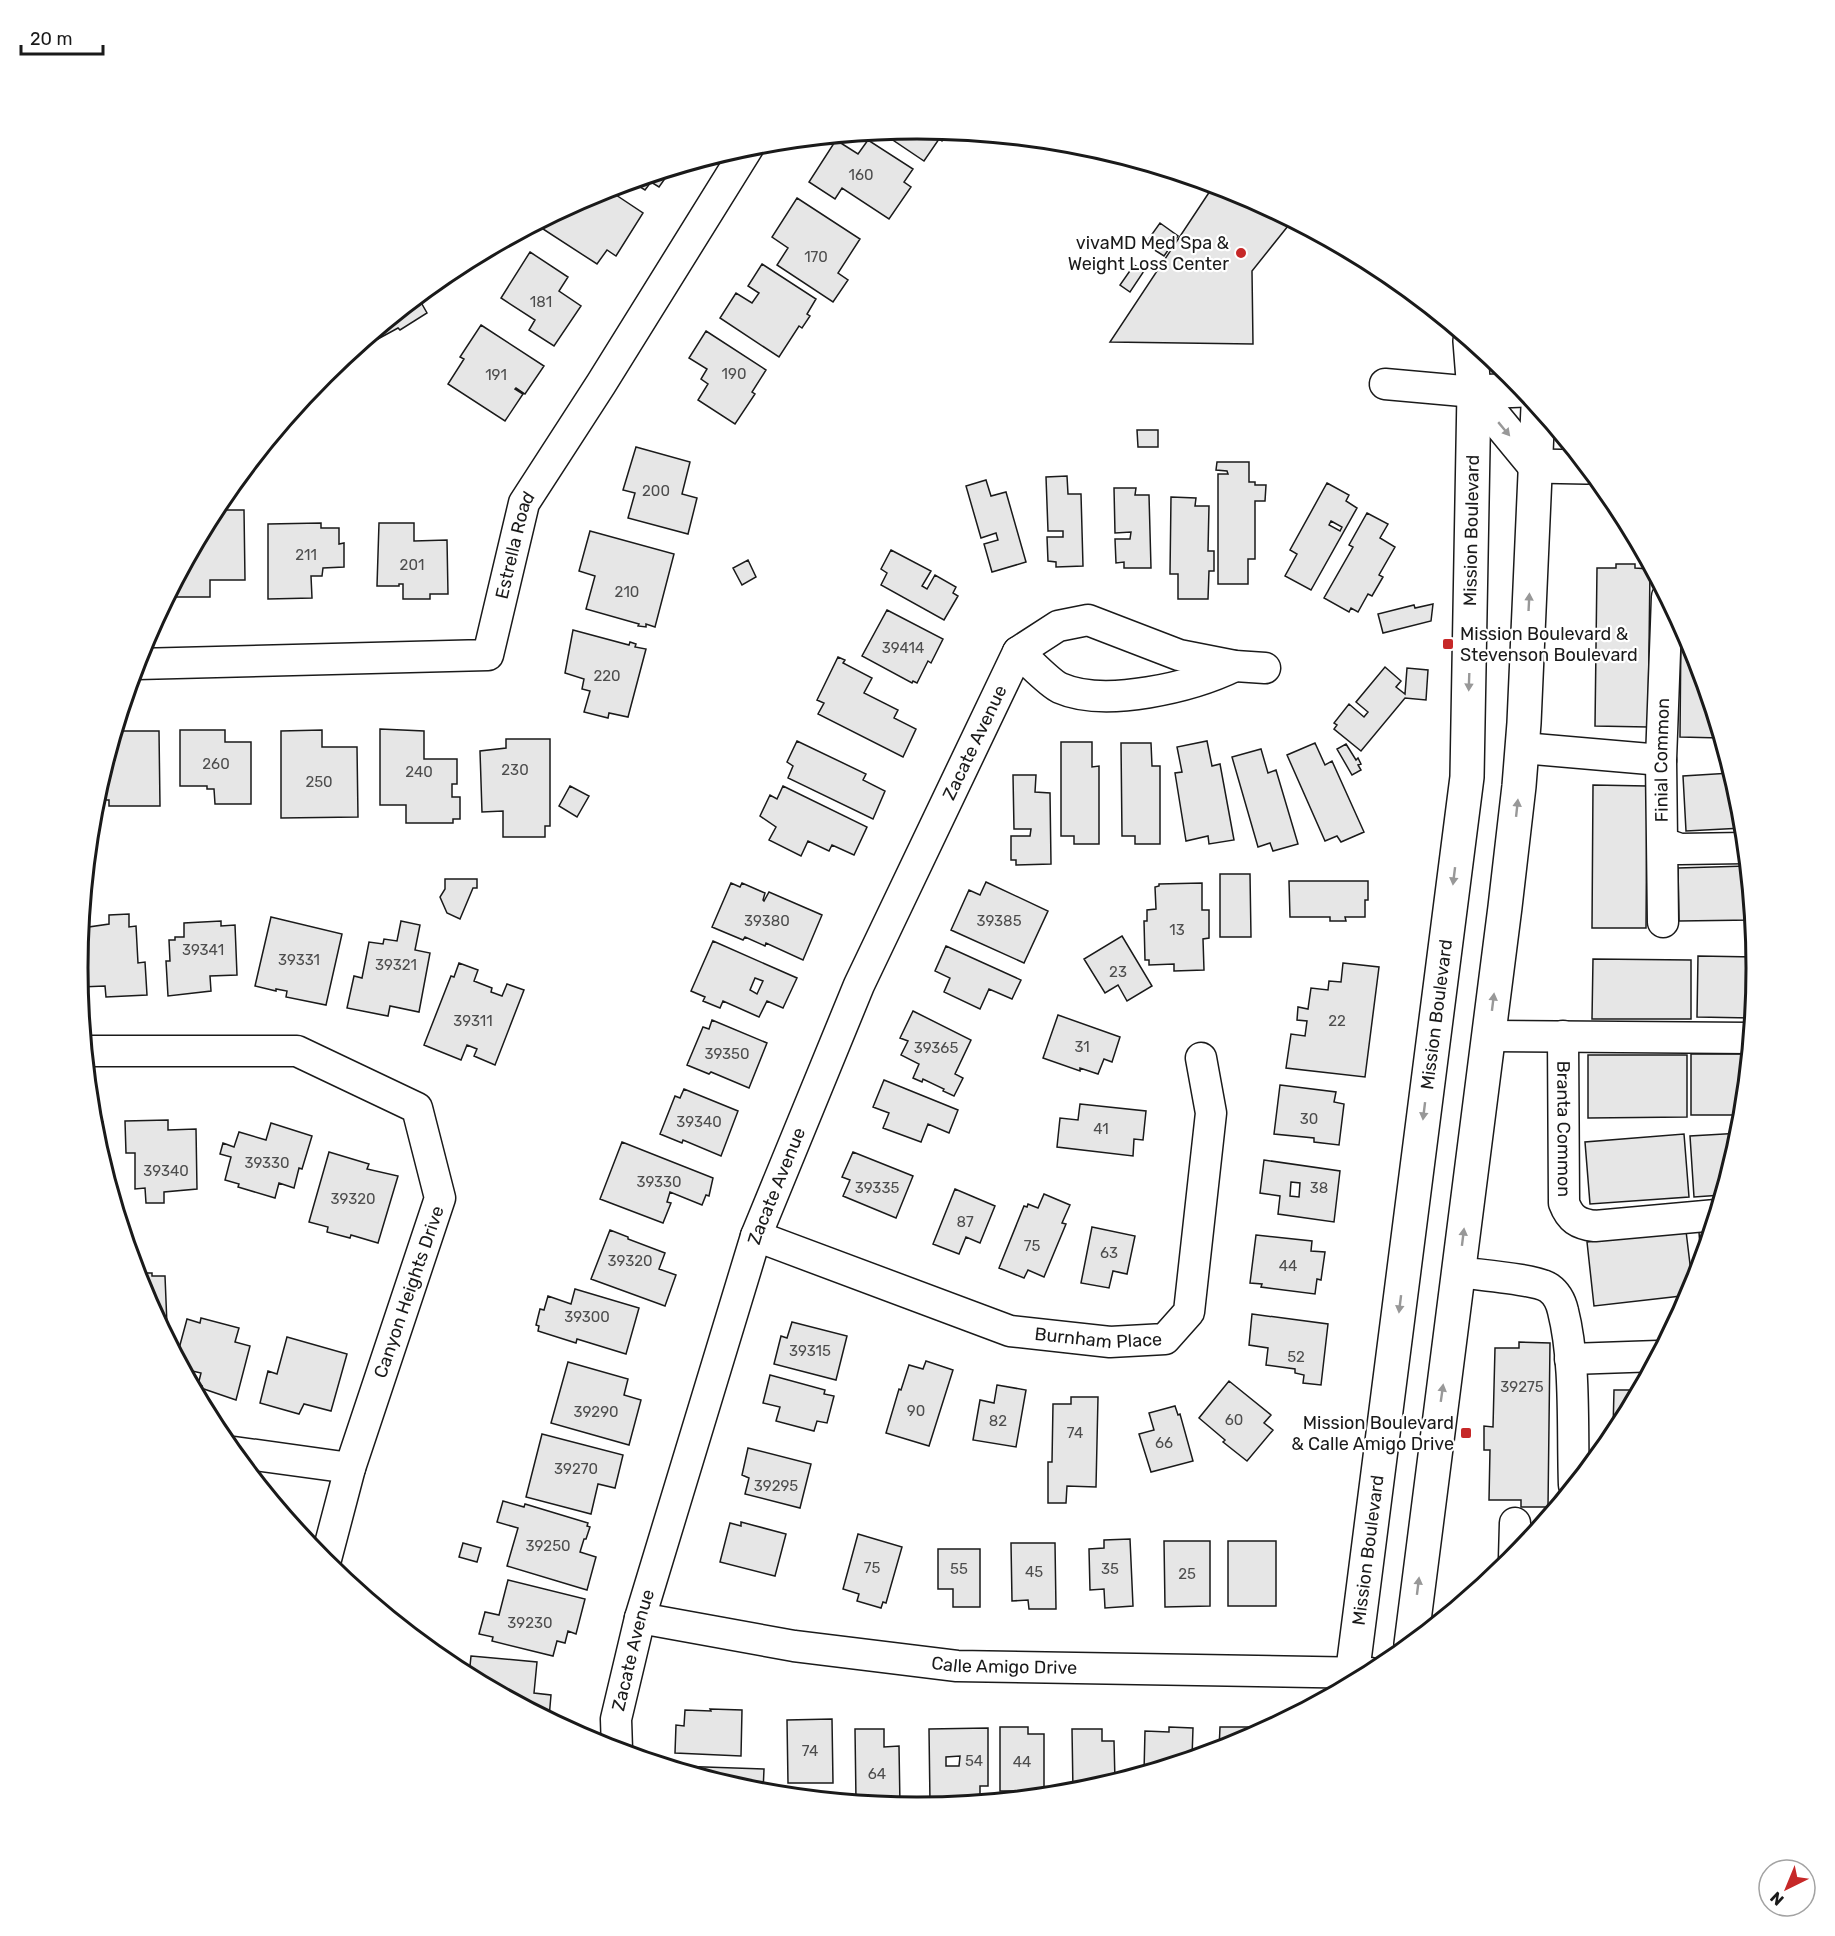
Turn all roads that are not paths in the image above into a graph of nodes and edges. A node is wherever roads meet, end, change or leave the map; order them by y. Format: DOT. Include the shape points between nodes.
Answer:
graph roads {
  1 [pos="741,158"];
  2 [pos="1471,351"];
  3 [pos="1385,384"];
  4 [pos="1512,390"];
  5 [pos="1474,392"];
  6 [pos="1537,417"];
  7 [pos="1535,466"];
  8 [pos="1578,467"];
  9 [pos="1666,613"];
  10 [pos="1018,651"];
  11 [pos="147,664"];
  12 [pos="1235,666"];
  13 [pos="1265,668"];
  14 [pos="1522,748"];
  15 [pos="1661,760"];
  16 [pos="1663,843"];
  17 [pos="1737,848"];
  18 [pos="1663,922"];
  19 [pos="1489,1036"];
  20 [pos="1563,1036"];
  21 [pos="1743,1038"];
  22 [pos="93,1051"];
  23 [pos="1201,1058"];
  24 [pos="1708,1216"];
  25 [pos="756,1236"];
  26 [pos="1459,1272"];
  27 [pos="1649,1356"];
  28 [pos="1570,1359"];
  29 [pos="246,1454"];
  30 [pos="350,1468"];
  31 [pos="1574,1475"];
  32 [pos="1515,1523"];
  33 [pos="1514,1543"];
  34 [pos="328,1551"];
  35 [pos="640,1618"];
  36 [pos="1412,1633"];
  37 [pos="1359,1669"];
  38 [pos="1348,1676"];
  39 [pos="617,1740"];
  1 -- 11 [label="street, Estrella Road" via="524,502 488,656"];
  2 -- 5 [label="main road, Mission Boulevard"];
  3 -- 5 [label="street"];
  4 -- 5 [label="main road"];
  5 -- 7 [label="main road, one-way"];
  5 -- 37 [label="main road, Mission Boulevard, one-way" via="1467,777"];
  6 -- 7 [label="main road"];
  7 -- 8 [label="main road"];
  14 -- 7 [label="main road, one-way"];
  9 -- 15 [label="street, Finial Common"];
  10 -- 12 [label="street" via="1058,626 1088,620 1179,655"];
  10 -- 12 [label="street" via="1059,688 1089,695 1125,696 1165,689 1215,676"];
  10 -- 25 [label="street, Zacate Avenue" via="859,985"];
  12 -- 13 [label="street"];
  14 -- 15 [label="street"];
  19 -- 14 [label="main road, one-way"];
  15 -- 16 [label="street, Finial Common"];
  16 -- 17 [label="street" via="1680,849"];
  16 -- 18 [label="street, Finial Common"];
  19 -- 20 [label="street, Branta Common"];
  26 -- 19 [label="main road, one-way"];
  20 -- 21 [label="street, Branta Common"];
  20 -- 24 [label="street, Branta Common" via="1564,1203 1569,1215 1581,1225 1595,1226"];
  22 -- 30 [label="street, Canyon Heights Drive" via="297,1051 417,1108 440,1197"];
  23 -- 25 [label="street, Burnham Place" via="1211,1113 1189,1312 1166,1339 1110,1342 1010,1331"];
  25 -- 35 [label="street, Zacate Avenue"];
  26 -- 28 [label="street" via="1538,1282 1550,1288 1563,1309"];
  36 -- 26 [label="main road, one-way"];
  27 -- 28 [label="street"];
  28 -- 31 [label="street"];
  29 -- 30 [label="street"];
  30 -- 34 [label="street, Canyon Heights Drive"];
  32 -- 33 [label="street"];
  35 -- 38 [label="street, Calle Amigo Drive" via="794,1646 957,1666"];
  35 -- 39 [label="street, Zacate Avenue" via="616,1719"];
}
